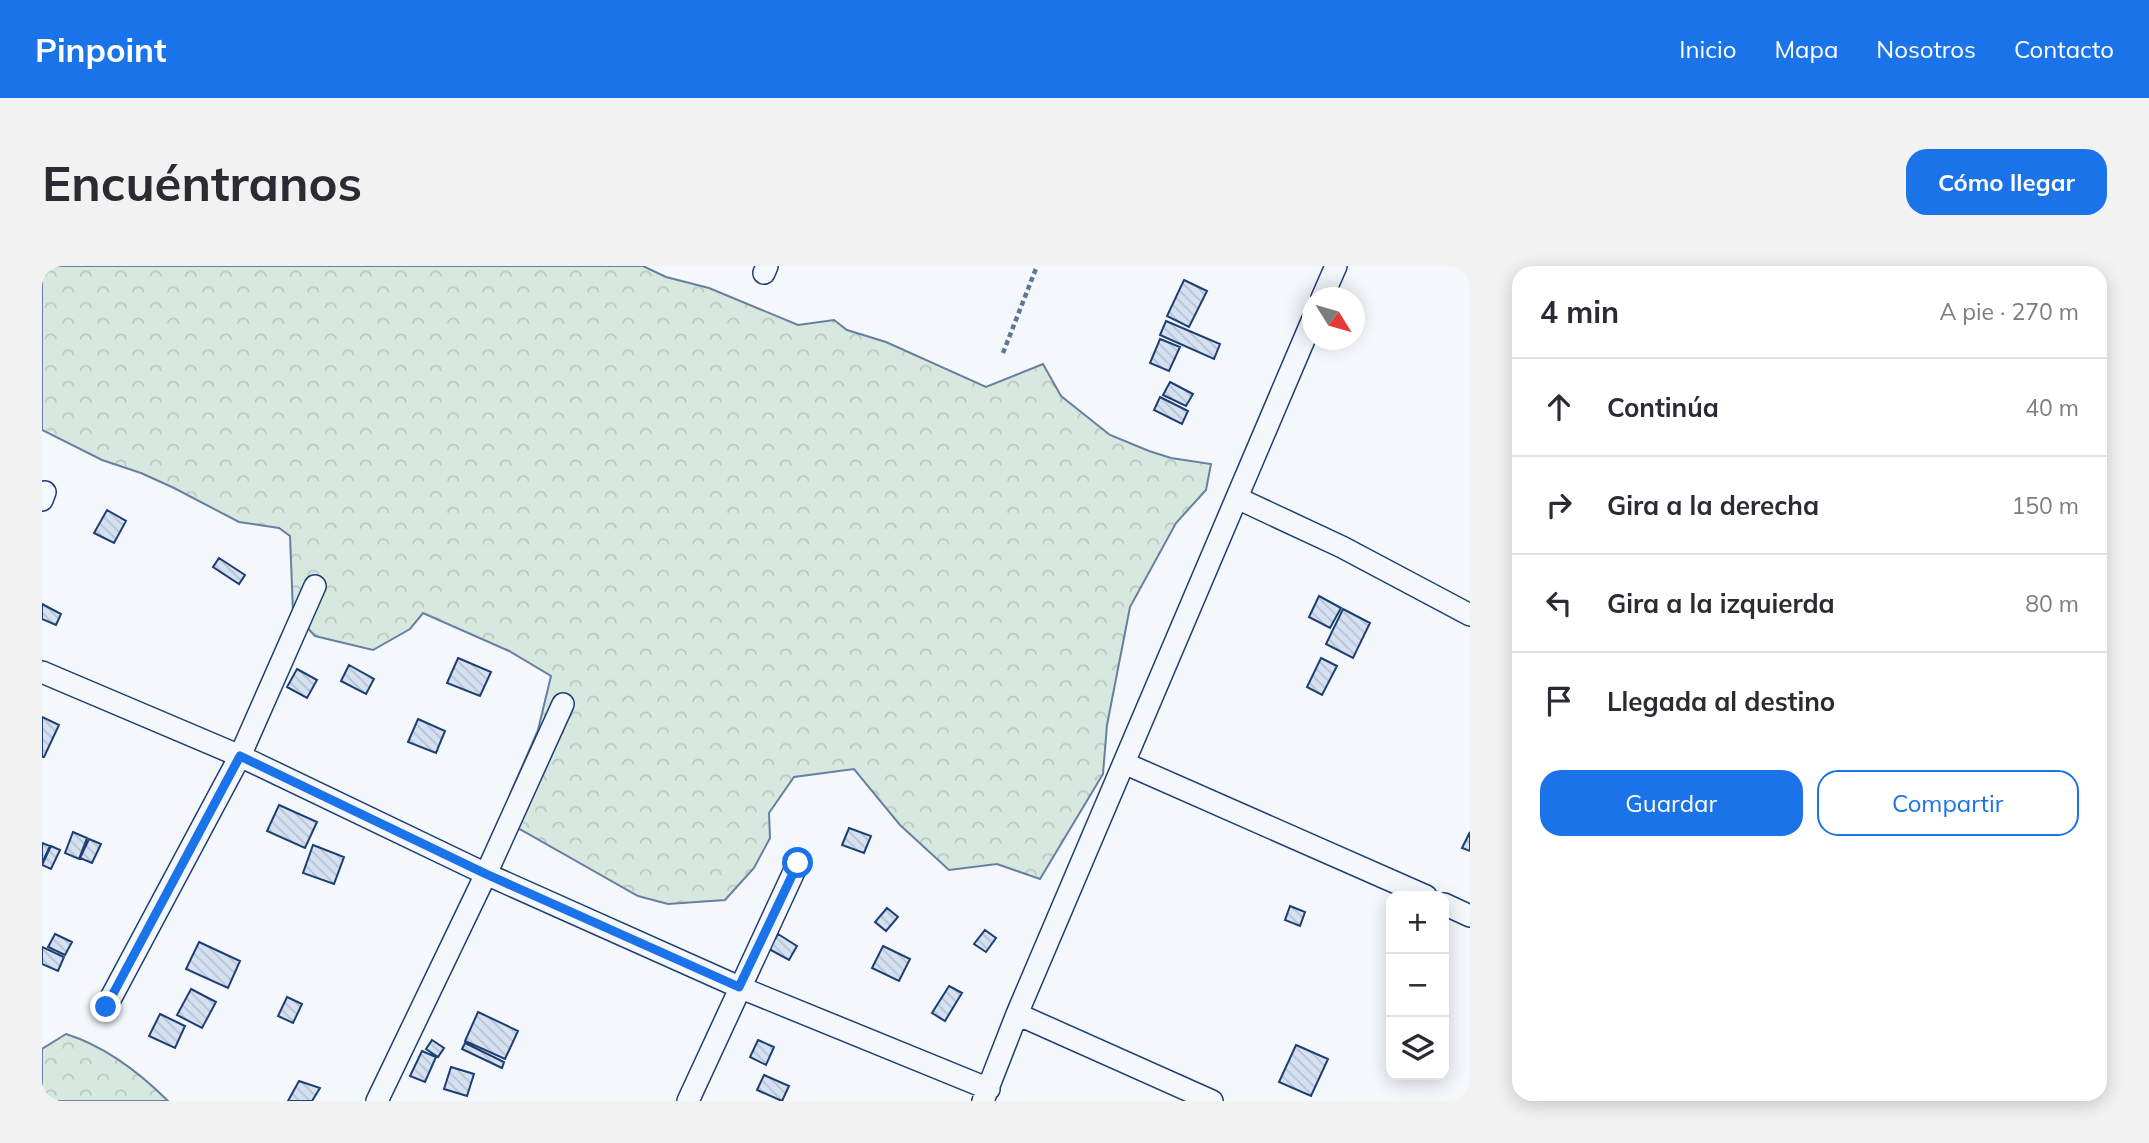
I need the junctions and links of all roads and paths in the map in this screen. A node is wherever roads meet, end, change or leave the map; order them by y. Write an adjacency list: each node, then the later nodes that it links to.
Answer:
1 (1037, 266): 5 (path)
2 (1336, 266): 3 (street)
3 (1327, 287)
4 (1302, 345): 6 (street)
5 (1003, 353)
6 (1237, 498): 8 (street); 12 (street)
7 (315, 586): 11 (street)
8 (1470, 615)
9 (42, 672): 11 (street)
10 (563, 704): 14 (street)
11 (240, 756): 14 (street); 19 (street)
12 (1124, 763): 15 (street); 20 (street)
13 (798, 863): 18 (street)
14 (486, 874): 18 (street); 22 (street)
15 (1415, 891)
16 (1449, 906): 17 (street)
17 (1470, 916)
18 (739, 987): 21 (street); 23 (street)
19 (106, 1007)
20 (1017, 1014): 21 (street); 24 (street)
21 (986, 1095)
22 (377, 1101)
23 (688, 1101)
24 (1212, 1101)

